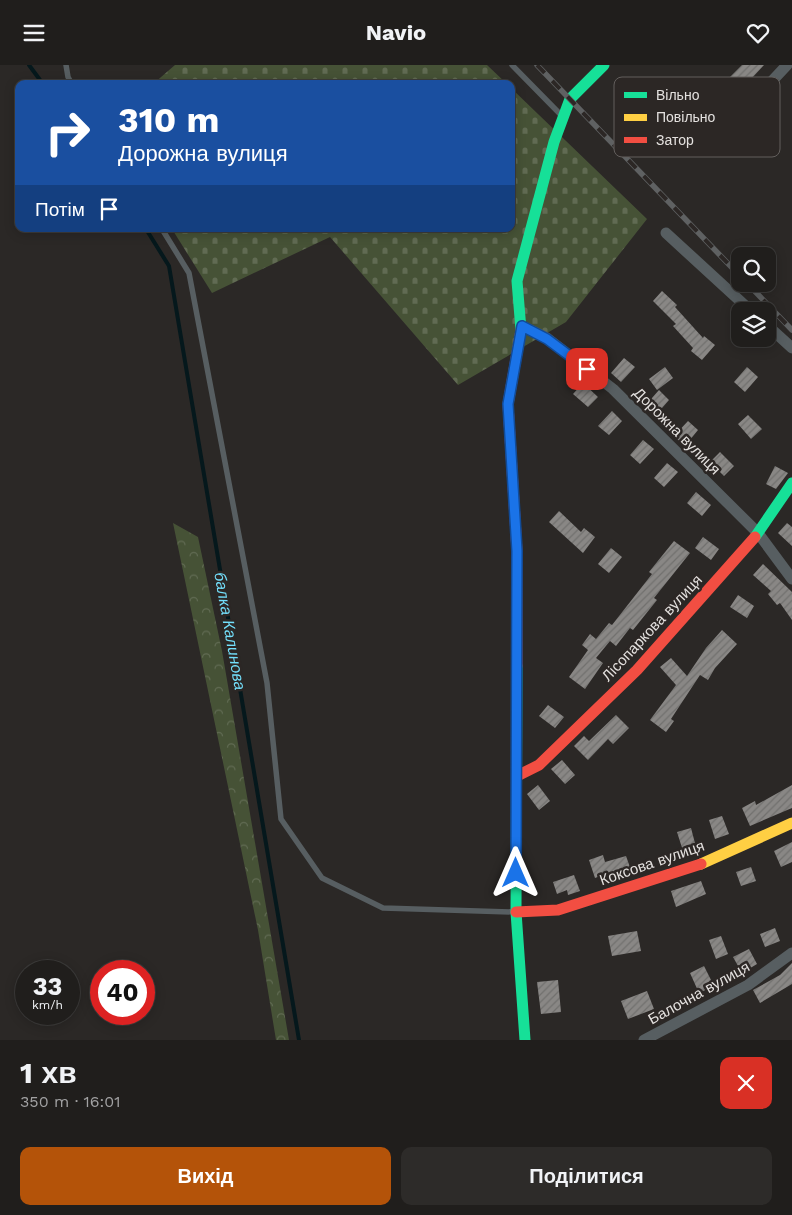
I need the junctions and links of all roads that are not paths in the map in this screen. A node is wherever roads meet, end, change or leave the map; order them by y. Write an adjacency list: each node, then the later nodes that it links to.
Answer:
1 (66, 65): 6 (lane)
2 (512, 65): 7 (lane)
3 (787, 65): 5 (street)
4 (603, 66): 7 (street)
5 (776, 77)
6 (70, 80)
7 (564, 117): 11 (street)
8 (164, 232): 19 (lane)
9 (666, 233): 10 (street)
10 (742, 302)
11 (522, 326): 15 (street, Дорожна вулиця); 17 (street)
12 (776, 333): 13 (street)
13 (792, 348)
14 (792, 483): 15 (street, Лісопаркова вулиця)
15 (758, 533): 16 (street, Дорожна вулиця); 17 (street, Лісопаркова вулиця)
16 (792, 579)
17 (517, 776): 19 (street)
18 (792, 823): 19 (street, Коксова вулиця)
19 (516, 912): 21 (street)
20 (792, 953): 22 (street, Балочна вулиця)
21 (525, 1040)
22 (644, 1040)

